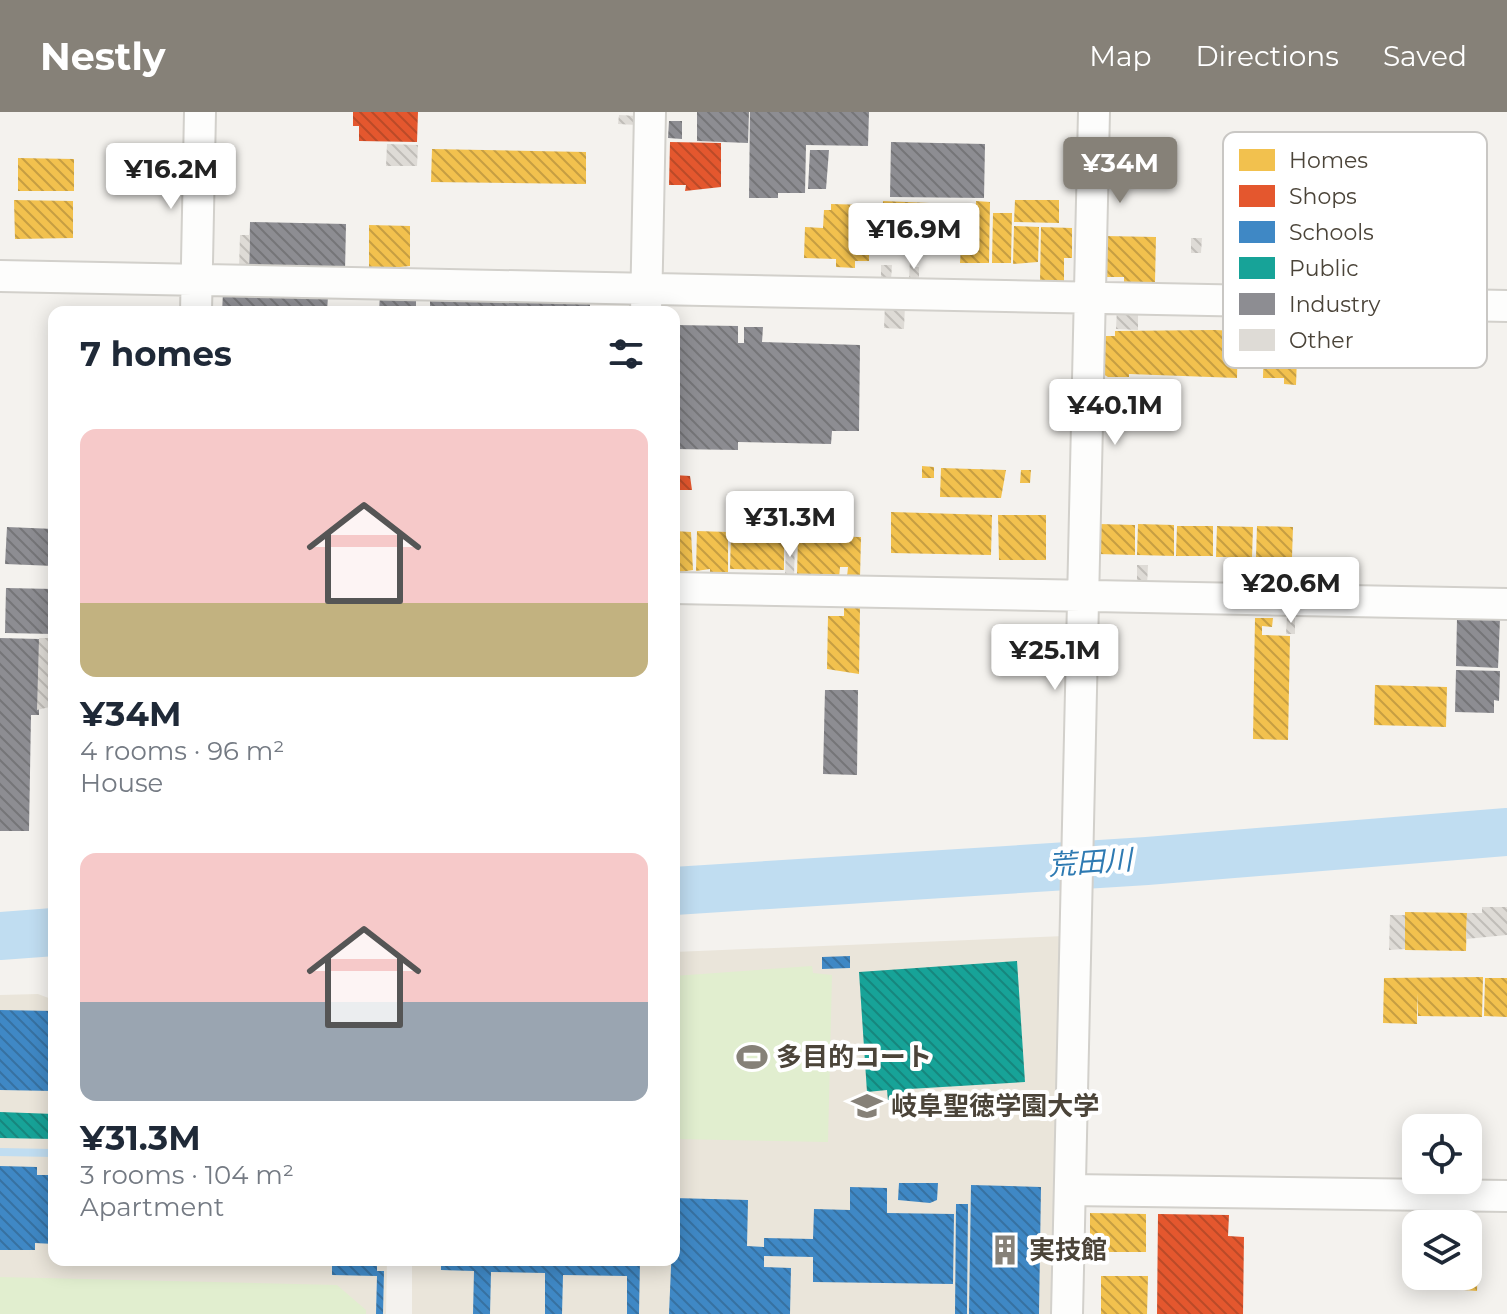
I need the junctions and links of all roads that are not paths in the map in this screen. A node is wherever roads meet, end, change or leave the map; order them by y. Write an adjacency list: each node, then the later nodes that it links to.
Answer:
1 (200, 112): 5 (street)
2 (650, 112): 7 (street)
3 (1094, 112): 6 (street)
4 (0, 276): 5 (street)
5 (196, 280): 7 (street); 9 (street)
6 (1092, 297): 7 (street); 8 (street); 13 (street)
7 (646, 300)
8 (1223, 300)
9 (196, 306)
10 (1487, 306): 11 (street)
11 (1507, 306)
12 (680, 588): 13 (street)
13 (1084, 595): 14 (street); 15 (street)
14 (1507, 604)
15 (1070, 1190): 16 (street); 17 (street)
16 (1507, 1196)
17 (1067, 1314)

